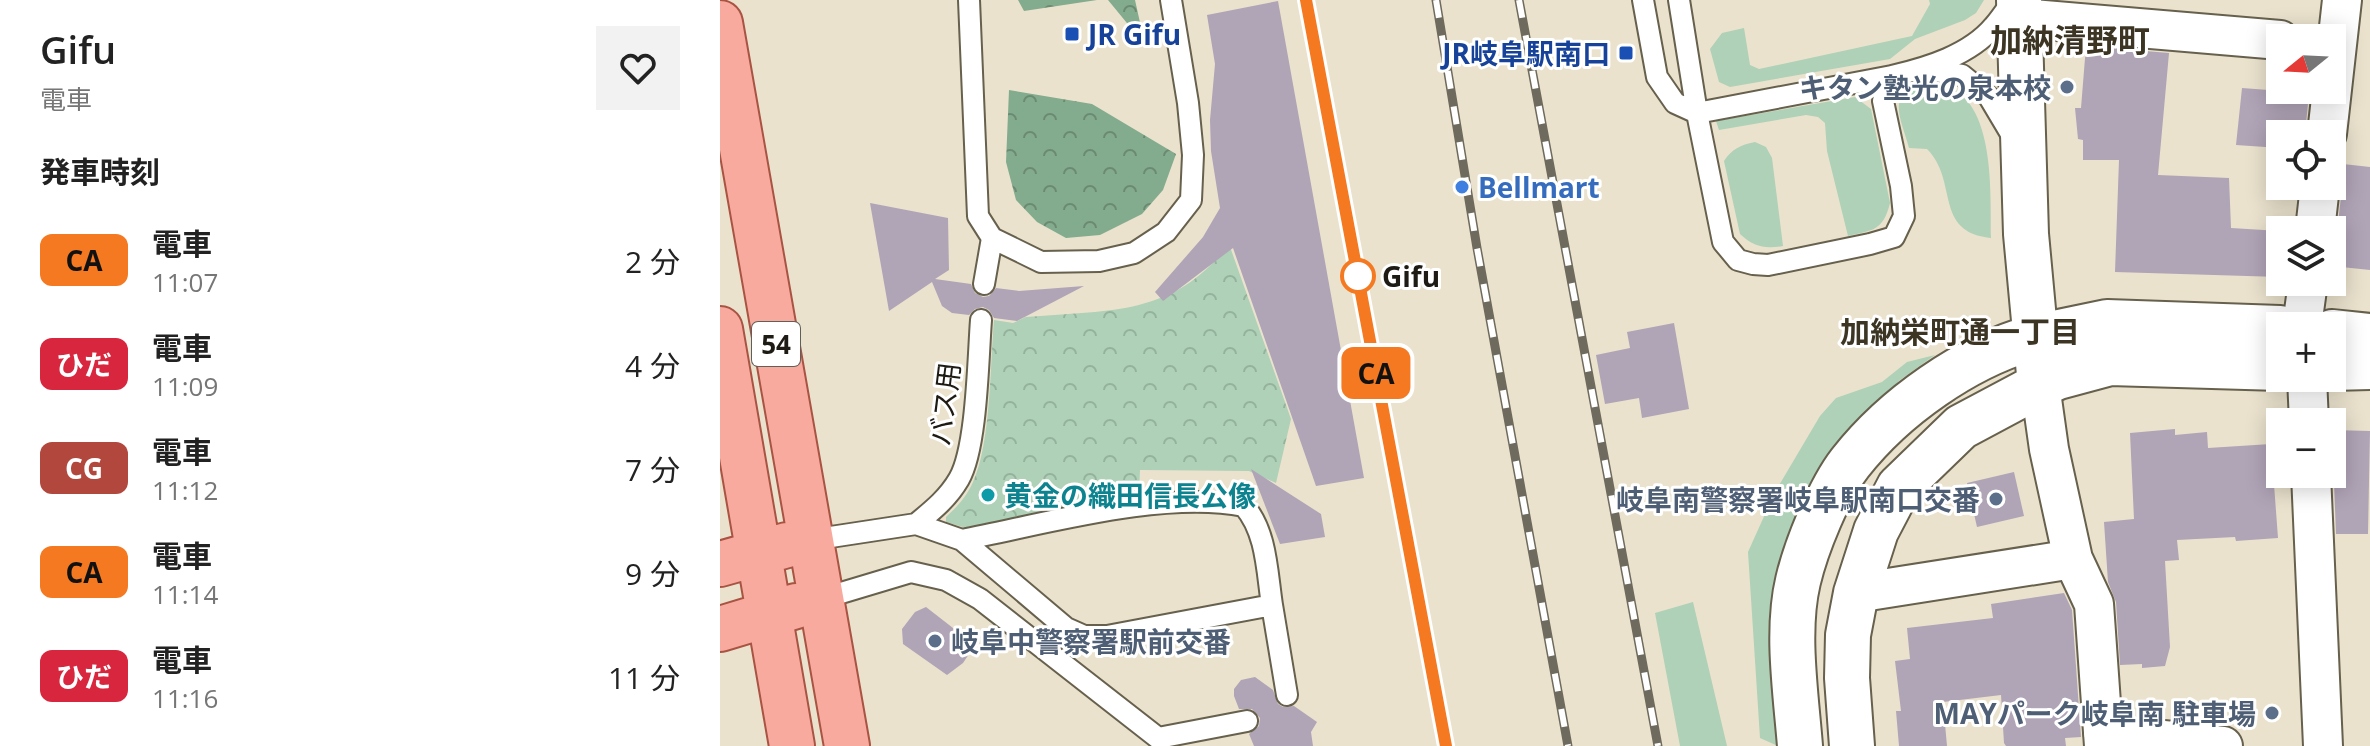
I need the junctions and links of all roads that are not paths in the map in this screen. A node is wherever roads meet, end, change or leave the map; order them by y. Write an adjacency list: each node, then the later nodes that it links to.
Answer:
1 (969, 0): 15 (lane)
2 (1171, 0): 15 (lane)
3 (1643, 0): 12 (lane)
4 (1679, 0): 12 (lane)
5 (2342, 0): 9 (street)
6 (2018, 6): 8 (street); 10 (lane); 14 (street)
7 (720, 23): 29 (main road, 54)
8 (2266, 38)
9 (2347, 45): 13 (street)
10 (1922, 69): 11 (lane); 14 (lane)
11 (1892, 76): 12 (lane); 12 (lane)
12 (1697, 113)
13 (2330, 120)
14 (2024, 160): 22 (street)
15 (992, 238): 16 (lane)
16 (984, 284)
17 (981, 320): 28 (lane, バス用)
18 (2266, 328): 22 (street)
19 (720, 329): 31 (main road, 54)
20 (2346, 333): 21 (street)
21 (2370, 336)
22 (2035, 337): 26 (street); 44 (street)
23 (2370, 367): 25 (street)
24 (2266, 368): 26 (street)
25 (2346, 368)
26 (2040, 385): 32 (street); 33 (street)
27 (2312, 488): 47 (street)
28 (916, 524): 29 (lane); 30 (lane)
29 (811, 540): 31 (main road); 34 (main road, 54)
30 (962, 540): 35 (lane); 35 (lane)
31 (739, 558): 36 (main road, 54)
32 (2073, 559): 33 (street); 40 (street)
33 (1856, 593): 45 (street)
34 (821, 599): 36 (main road); 41 (lane); 43 (main road, 54)
35 (1272, 605): 38 (lane)
36 (769, 614): 37 (main road); 42 (main road, 54)
37 (720, 629)
38 (1287, 695)
39 (1247, 721): 41 (lane)
40 (2104, 740): 46 (street)
41 (1157, 742)
42 (792, 746)
43 (847, 746)
44 (1800, 746)
45 (1852, 746)
46 (2223, 746)
47 (2323, 746)

